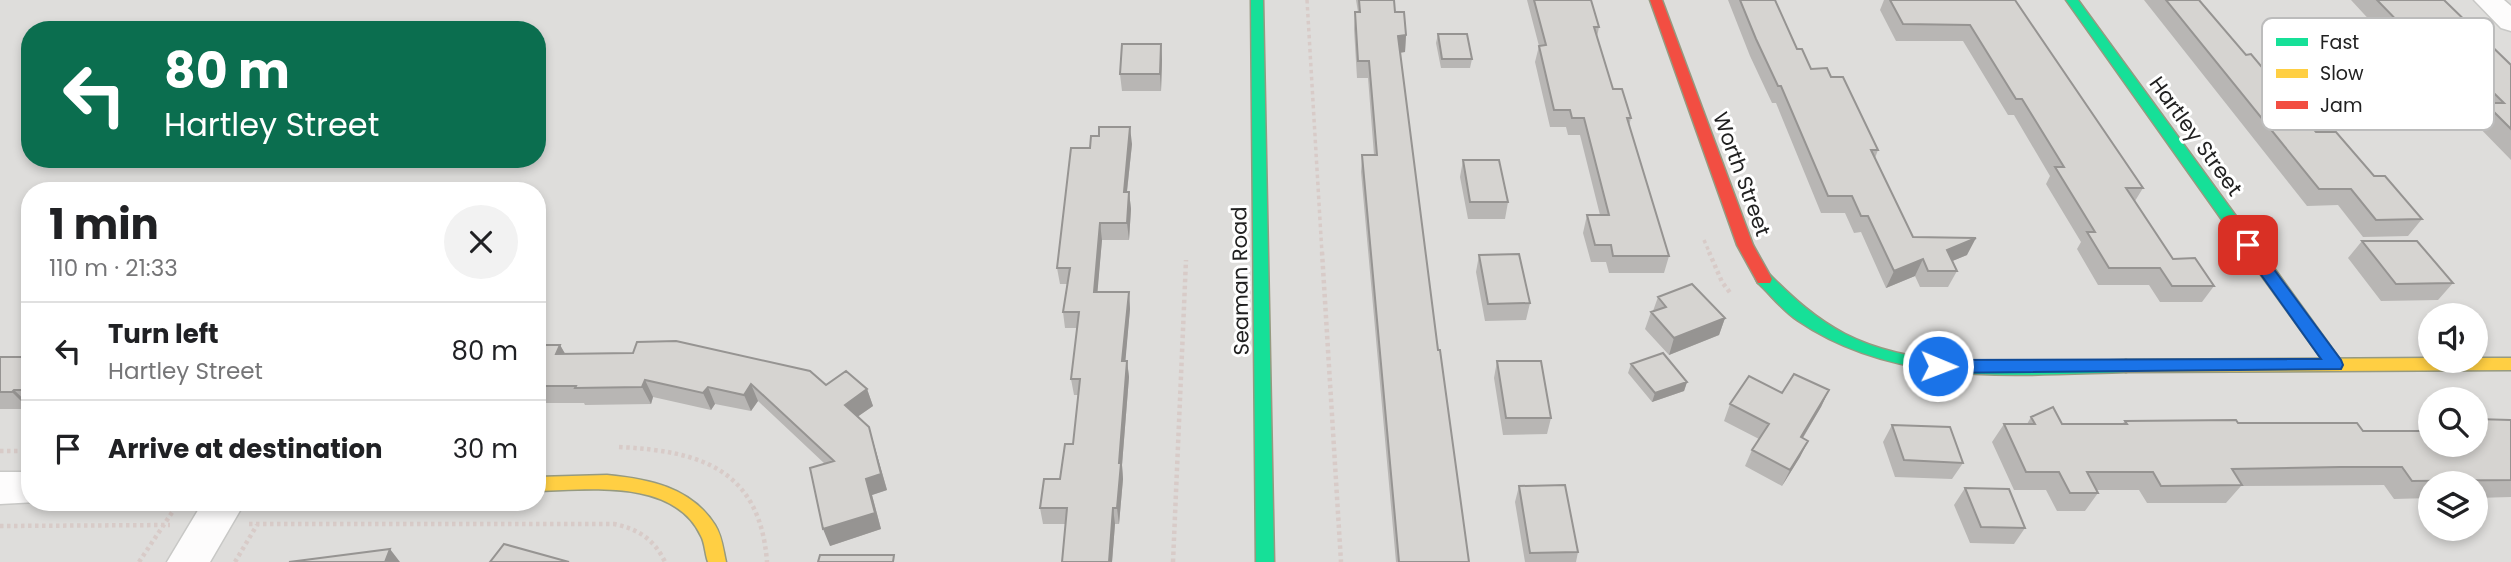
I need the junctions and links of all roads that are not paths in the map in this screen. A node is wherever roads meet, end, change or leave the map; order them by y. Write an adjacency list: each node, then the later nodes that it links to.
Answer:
1 (1257, 0): 14 (street, Seaman Road)
2 (1656, 0): 7 (street, Worth Street)
3 (2071, 0): 7 (street, Hartley Street)
4 (2488, 0): 5 (street)
5 (2511, 22)
6 (2511, 364): 7 (street, Worth Street)
7 (2335, 365)
8 (546, 484): 13 (street)
9 (0, 488): 10 (street)
10 (21, 488)
11 (218, 513): 12 (street)
12 (188, 562)
13 (717, 562)
14 (1265, 562)

